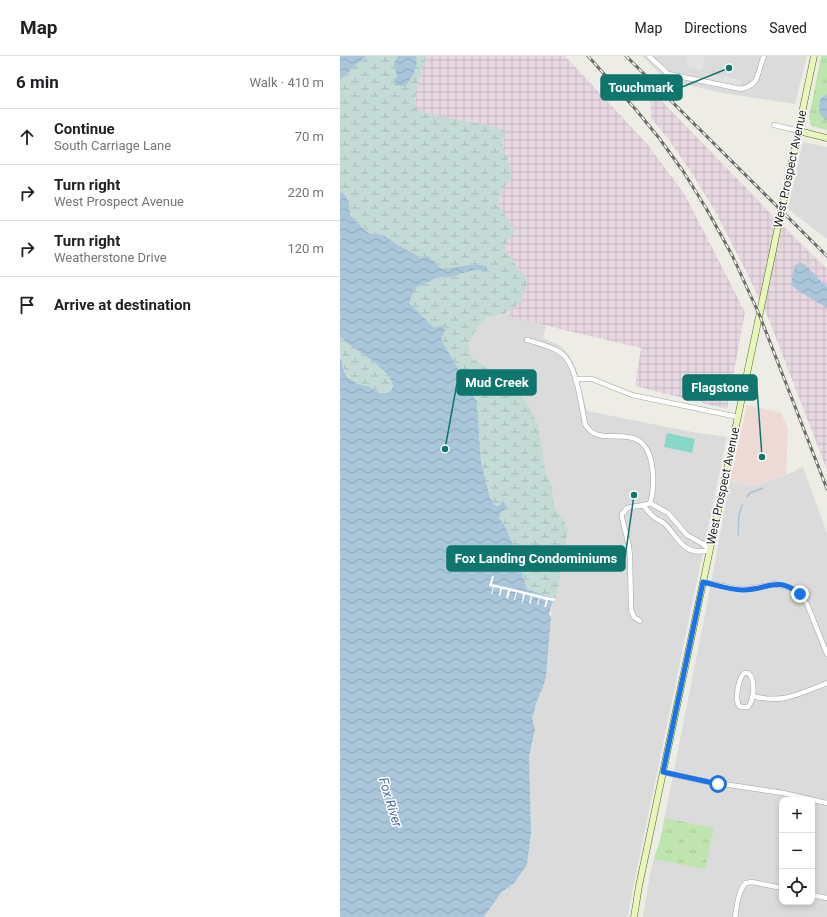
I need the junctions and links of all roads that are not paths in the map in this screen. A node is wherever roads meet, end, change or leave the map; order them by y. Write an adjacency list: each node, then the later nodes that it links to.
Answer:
1 (649, 56): 2 (street)
2 (764, 56)
3 (814, 56): 5 (main road, West Prospect Avenue)
4 (774, 125): 5 (street)
5 (799, 131): 6 (main road); 9 (main road, West Prospect Avenue)
6 (827, 138)
7 (527, 340): 8 (street)
8 (575, 379): 9 (street); 10 (street)
9 (738, 417): 12 (main road, West Prospect Avenue)
10 (650, 503): 11 (street); 12 (street)
11 (644, 506): 12 (street); 14 (street)
12 (710, 550): 13 (main road, West Prospect Avenue)
13 (703, 582): 15 (street); 18 (main road, West Prospect Avenue)
14 (640, 621)
15 (827, 654)
16 (827, 683): 17 (street)
17 (752, 696): 17 (street)
18 (663, 772): 19 (street); 23 (main road, West Prospect Avenue)
19 (827, 803)
20 (779, 887): 24 (street)
21 (815, 896): 22 (street)
22 (827, 898)
23 (634, 917)
24 (735, 917)

